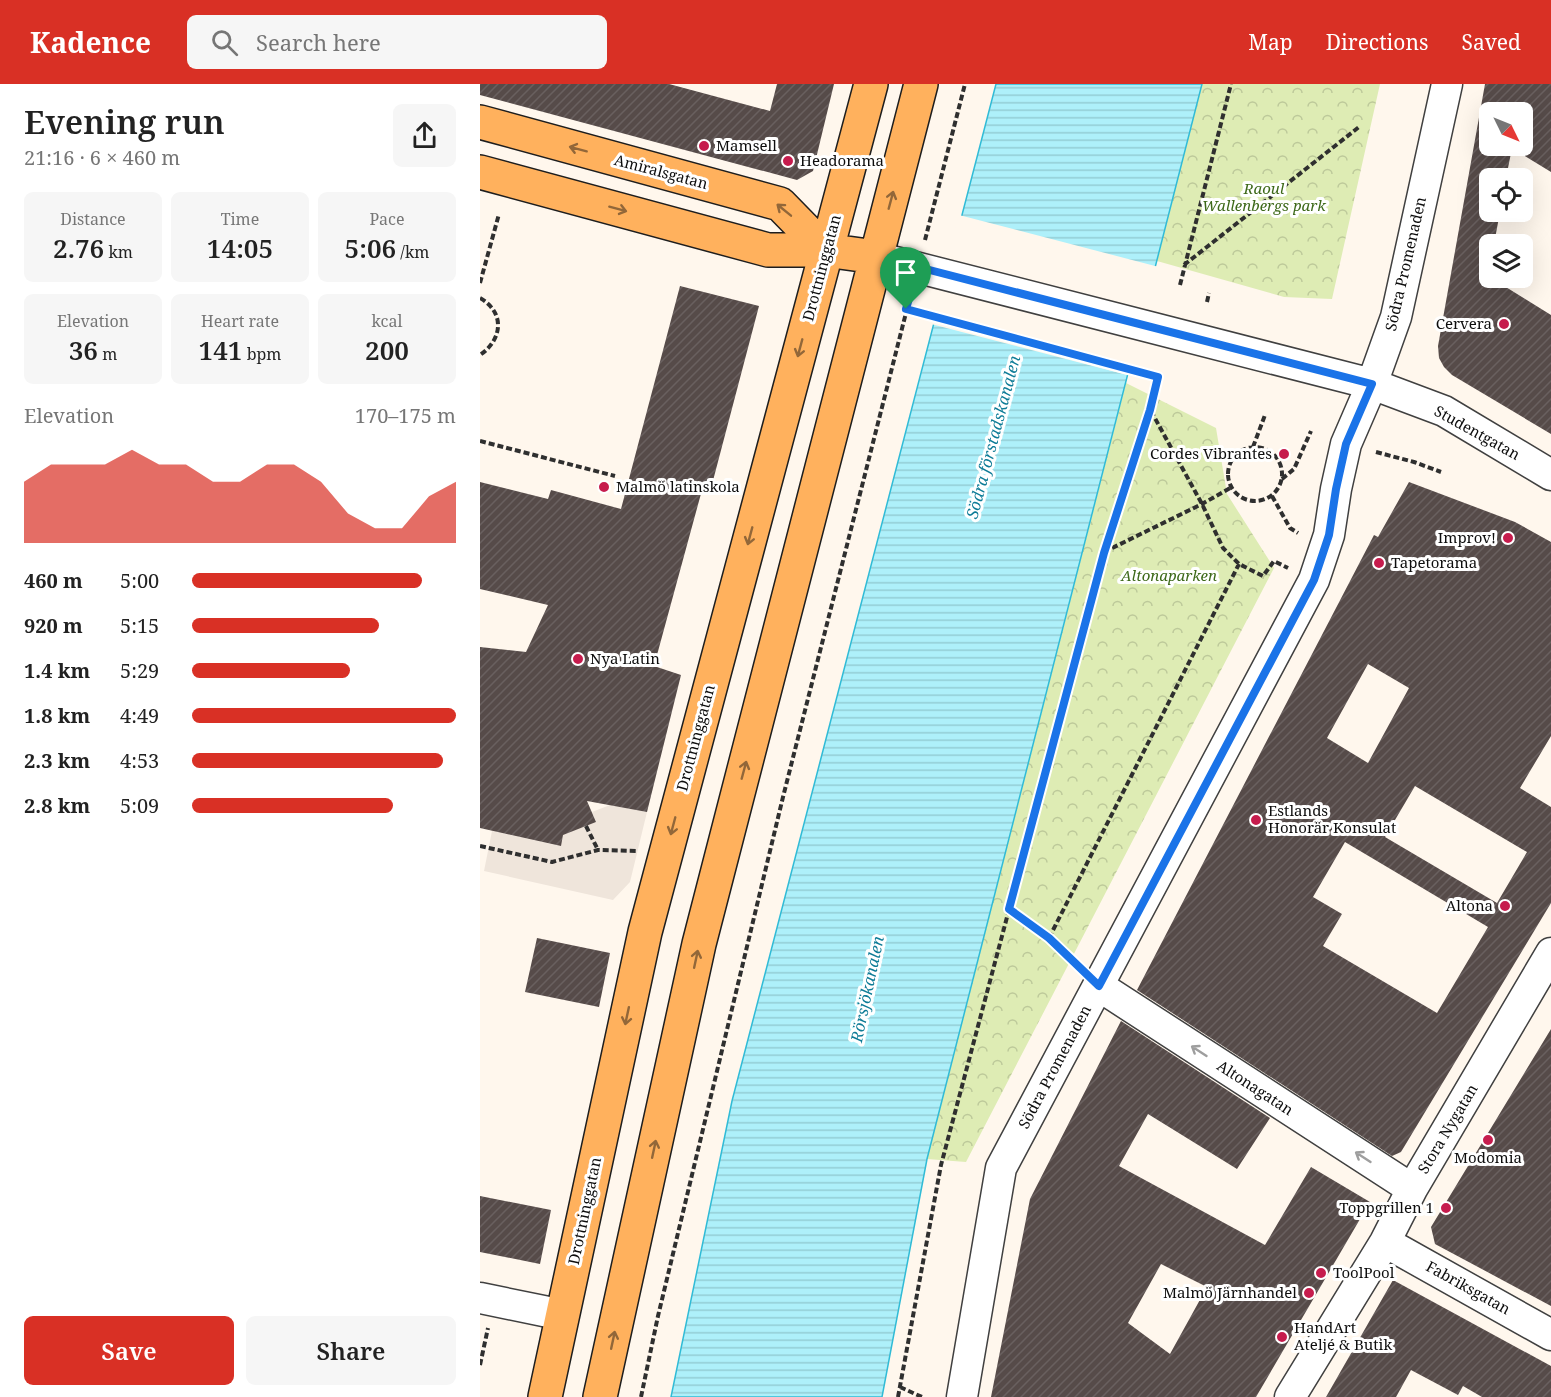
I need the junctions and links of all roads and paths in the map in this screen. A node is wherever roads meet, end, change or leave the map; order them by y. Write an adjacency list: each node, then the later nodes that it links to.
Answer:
1 (871, 84): 10 (main road, Drottninggatan)
2 (921, 84): 11 (main road, one-way to 2)
3 (965, 84): 13 (path)
4 (1231, 84): 12 (path)
5 (1447, 84): 21 (street, Södra Promenaden)
6 (480, 122): 10 (main road, Amiralsgatan, one-way to 6)
7 (1359, 127): 12 (path)
8 (480, 172): 10 (main road, one-way to 10)
9 (499, 214): 14 (path)
10 (825, 250): 11 (main road); 50 (main road, Drottninggatan, one-way to 50)
11 (876, 257): 13 (street); 54 (main road, one-way to 11)
12 (1184, 265): 15 (path)
13 (922, 267): 19 (path); 21 (street, Studentgatan)
14 (480, 283)
15 (1180, 285)
16 (1209, 293): 18 (path)
17 (480, 298): 20 (path)
18 (1207, 302)
19 (906, 309): 22 (path); 55 (path)
20 (480, 356)
21 (1372, 384): 26 (street, Södra Promenaden); 29 (street, Studentgatan)
22 (1150, 410): 34 (path); 36 (path)
23 (1265, 415): 27 (path)
24 (1311, 431): 31 (path)
25 (480, 441): 30 (path)
26 (1346, 444): 28 (path); 35 (street, Södra Promenaden)
27 (1253, 447): 31 (path); 32 (path)
28 (1441, 472)
29 (1551, 475)
30 (615, 476)
31 (1282, 480): 33 (path)
32 (1232, 487): 33 (path); 34 (path)
33 (1272, 496): 35 (path)
34 (1202, 504): 36 (path); 37 (path)
35 (1324, 548): 38 (street, Södra Promenaden)
36 (1104, 553): 43 (path)
37 (1239, 564): 38 (path); 44 (path)
38 (1314, 580): 46 (street, Södra Promenaden)
39 (586, 826): 41 (path)
40 (480, 846): 41 (path)
41 (598, 850): 42 (path)
42 (645, 853)
43 (1009, 909): 44 (path); 52 (path)
44 (1049, 938): 46 (path)
45 (1551, 953): 47 (street, Stora Nygatan)
46 (1099, 986): 47 (street, Altonagatan, one-way to 46); 58 (street, Södra Promenaden)
47 (1412, 1189): 48 (street, Stora Nygatan)
48 (1384, 1242): 51 (street, Fabriksgatan); 59 (street, Stora Nygatan)
49 (480, 1298): 50 (street)
50 (563, 1315): 53 (main road, Drottninggatan)
51 (1551, 1335)
52 (900, 1387): 56 (path); 57 (path)
53 (545, 1397)
54 (600, 1397)
55 (641, 1397)
56 (898, 1397)
57 (922, 1397)
58 (962, 1397)
59 (1290, 1397)

